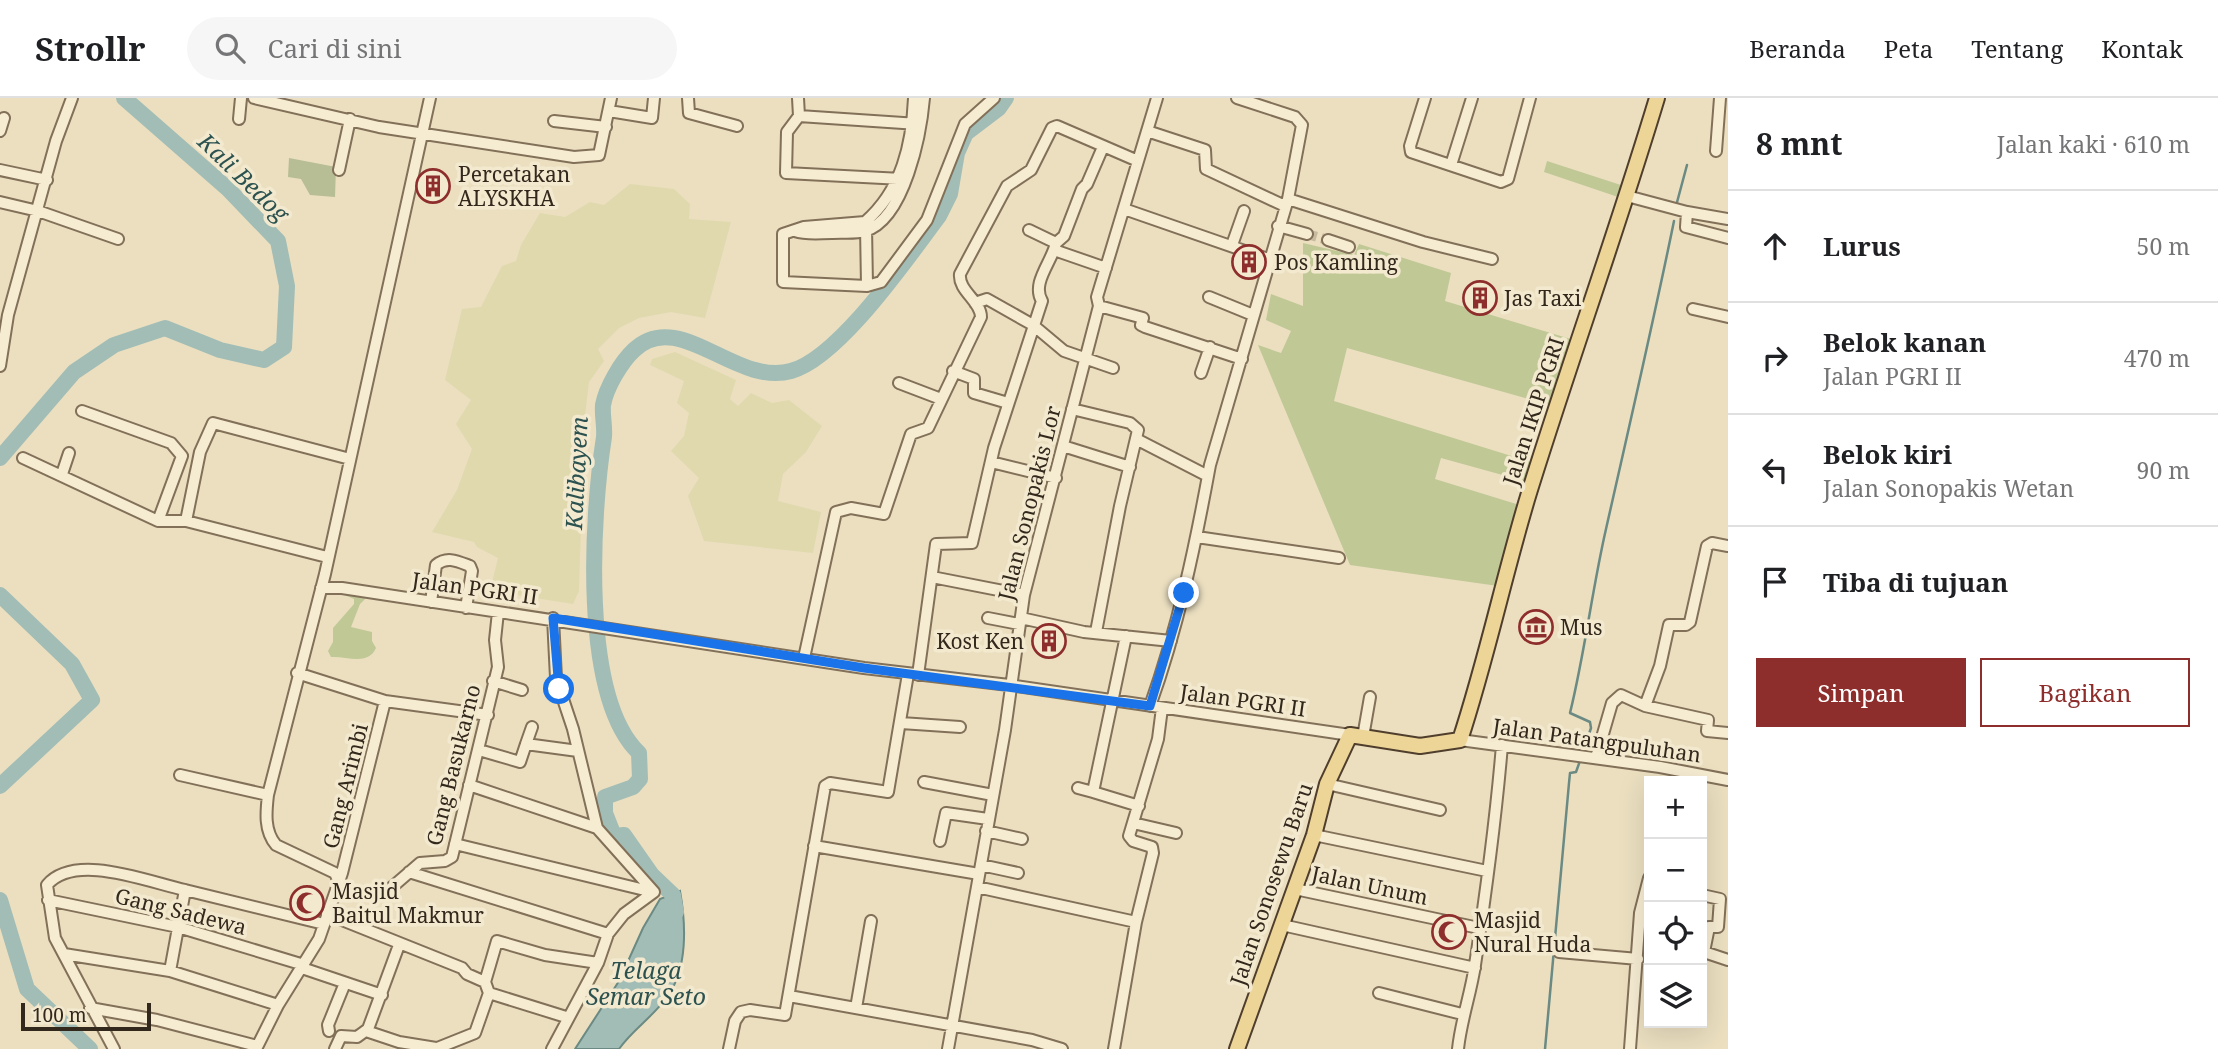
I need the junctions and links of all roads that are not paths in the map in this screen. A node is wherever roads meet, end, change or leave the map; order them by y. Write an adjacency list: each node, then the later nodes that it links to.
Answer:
1 (72, 98): 40 (street)
2 (241, 98): 23 (street)
3 (254, 98): 19 (street)
4 (430, 98): 32 (street)
5 (611, 98): 20 (street)
6 (654, 98): 20 (street)
7 (688, 98): 29 (street)
8 (799, 98): 21 (street)
9 (914, 98): 27 (street)
10 (924, 98): 27 (street)
11 (994, 98): 62 (street)
12 (1157, 98): 31 (street, Jalan Sonopakis Lor)
13 (1237, 98): 43 (street)
14 (1425, 98): 36 (street)
15 (1472, 98): 36 (street)
16 (1530, 98): 36 (street)
17 (1657, 98): 41 (main road, Jalan IKIP PGRI)
18 (1720, 98): 26 (street)
19 (287, 102): 24 (street)
20 (609, 111): 28 (street)
21 (799, 116): 27 (street); 39 (street)
22 (4, 118): 30 (street)
23 (239, 119)
24 (350, 119): 32 (street); 38 (street)
25 (554, 121): 28 (street)
26 (1723, 121): 34 (street)
27 (918, 124): 39 (street)
28 (606, 127): 32 (street)
29 (737, 127)
30 (0, 131)
31 (1147, 131): 35 (street, Jalan Sonopakis Lor); 43 (street)
32 (423, 134): 87 (street)
33 (1103, 147): 35 (street); 57 (street); 64 (street)
34 (1716, 151)
35 (1138, 160): 44 (street, Jalan Sonopakis Lor)
36 (1451, 165)
37 (0, 170): 40 (street)
38 (339, 170)
39 (902, 179): 49 (street)
40 (47, 180): 45 (street)
41 (1628, 196): 47 (street); 131 (main road, Jalan IKIP PGRI)
42 (0, 202): 45 (street)
43 (1286, 202): 50 (street); 60 (street)
44 (1124, 209): 56 (street); 61 (street, Jalan Sonopakis Lor)
45 (38, 211): 54 (street); 67 (street)
46 (1244, 211): 56 (street)
47 (1687, 212): 48 (street); 53 (street)
48 (1728, 219)
49 (866, 226): 62 (street); 62 (street)
50 (1278, 226): 52 (street); 59 (street)
51 (1029, 230): 57 (street)
52 (1307, 234)
53 (1728, 238)
54 (118, 239)
55 (1328, 240): 58 (street)
56 (1232, 245): 59 (street)
57 (1055, 247): 61 (street); 70 (street)
58 (1349, 247)
59 (1268, 259): 68 (street)
60 (1492, 259)
61 (1106, 268): 65 (street, Jalan Sonopakis Lor)
62 (867, 286)
63 (1209, 297): 68 (street)
64 (975, 303): 70 (street); 76 (street)
65 (1100, 306): 71 (street); 73 (street, Jalan Sonopakis Lor)
66 (1693, 309): 69 (street)
67 (4, 314): 74 (street)
68 (1253, 315): 72 (street)
69 (1728, 317)
70 (1032, 325): 73 (street); 80 (street)
71 (1210, 347): 72 (street); 77 (street)
72 (1242, 359): 91 (street)
73 (1084, 360): 75 (street); 81 (street, Jalan Sonopakis Lor)
74 (0, 366)
75 (1113, 368)
76 (953, 371): 79 (street); 80 (street)
77 (1201, 373)
78 (899, 383): 79 (street)
79 (941, 399): 113 (street)
80 (1008, 403): 88 (street)
81 (1072, 409): 83 (street); 84 (street, Jalan Sonopakis Lor)
82 (82, 411): 94 (street)
83 (1138, 435): 89 (street); 91 (street)
84 (1063, 446): 89 (street); 92 (street, Jalan Sonopakis Lor)
85 (69, 453): 90 (street)
86 (23, 458): 90 (street)
87 (350, 459): 93 (street); 97 (street)
88 (990, 462): 92 (street); 100 (street)
89 (1130, 467): 110 (street)
90 (62, 474): 94 (street)
91 (1208, 475): 95 (street)
92 (1056, 478): 103 (street, Jalan Sonopakis Lor)
93 (186, 521): 94 (street); 97 (street)
94 (158, 522)
95 (1197, 537): 98 (street); 112 (street)
96 (1728, 546): 122 (street)
97 (327, 557): 99 (street)
98 (1339, 558)
99 (325, 574): 101 (street); 102 (street)
100 (932, 577): 103 (street); 115 (street)
101 (321, 588): 102 (street, Jalan PGRI II); 114 (street)
102 (342, 588): 104 (street, Jalan PGRI II)
103 (1024, 595): 109 (street, Jalan Sonopakis Lor)
104 (430, 602): 105 (street, Jalan PGRI II); 105 (street)
105 (466, 608): 106 (street, Jalan PGRI II)
106 (498, 612): 107 (street, Jalan PGRI II); 116 (street, Gang Basukarno)
107 (553, 618): 113 (street, Jalan PGRI II); 136 (street)
108 (988, 618): 109 (street)
109 (1020, 621): 110 (street); 117 (street, Jalan Sonopakis Lor)
110 (1096, 632): 111 (street)
111 (1126, 636): 112 (street); 121 (street)
112 (1171, 641): 123 (street)
113 (804, 658): 115 (street, Jalan PGRI II)
114 (297, 673): 120 (street); 147 (street)
115 (913, 674): 117 (street, Jalan PGRI II); 125 (street)
116 (493, 681): 118 (street); 124 (street, Gang Basukarno)
117 (1009, 685): 121 (street, Jalan PGRI II); 148 (street, Jalan Sonopakis Lor)
118 (522, 690)
119 (1370, 697): 130 (street)
120 (385, 701): 124 (street); 165 (street, Gang Arimbi)
121 (1113, 701): 123 (street, Jalan PGRI II); 146 (street)
122 (1645, 706): 128 (street); 137 (street)
123 (1156, 707): 130 (street, Jalan PGRI II); 149 (street)
124 (488, 715): 135 (street, Gang Basukarno)
125 (901, 723): 127 (street); 160 (street)
126 (532, 727): 132 (street)
127 (960, 727)
128 (1707, 731): 129 (street); 133 (street)
129 (1728, 733)
130 (1357, 736): 131 (main road); 143 (main road, Jalan Sonosewu Baru)
131 (1460, 740): 134 (street, Jalan Patangpuluhan)
132 (526, 744): 135 (street); 136 (street)
133 (1704, 744)
134 (1502, 745): 137 (street, Jalan Patangpuluhan); 162 (street)
135 (479, 750): 144 (street, Gang Basukarno)
136 (578, 751): 153 (street)
137 (1585, 756): 138 (street, Jalan Patangpuluhan)
138 (1675, 769): 140 (street); 141 (street, Jalan Patangpuluhan)
139 (180, 775): 147 (street)
140 (1673, 776)
141 (1728, 779)
142 (924, 782): 148 (street)
143 (1327, 784): 150 (street); 156 (main road, Jalan Sonosewu Baru)
144 (468, 785): 153 (street); 159 (street, Gang Basukarno)
145 (1078, 788): 146 (street)
146 (1093, 792): 149 (street)
147 (268, 795): 165 (street)
148 (993, 795): 151 (street, Jalan Sonopakis Lor)
149 (1139, 806): 152 (street)
150 (1440, 810)
151 (988, 819): 154 (street, Jalan Sonopakis Lor); 158 (street)
152 (1133, 823): 155 (street); 176 (street)
153 (597, 828): 170 (street)
154 (986, 831): 157 (street); 161 (street, Jalan Sonopakis Lor)
155 (1176, 834)
156 (1314, 835): 162 (street); 168 (main road, Jalan Sonosewu Baru)
157 (1022, 839)
158 (940, 841)
159 (455, 844): 163 (street, Gang Basukarno); 170 (street)
160 (814, 846): 161 (street); 196 (street)
161 (980, 870): 164 (street); 166 (street, Jalan Sonopakis Lor)
162 (1487, 871): 179 (street)
163 (409, 872): 167 (street, Gang Basukarno); 180 (street)
164 (1018, 873)
165 (338, 880): 174 (street, Gang Arimbi)
166 (977, 887): 176 (street); 202 (street, Jalan Sonopakis Lor)
167 (391, 888)
168 (1294, 889): 177 (main road, Jalan Sonosewu Baru); 179 (street, Jalan Unum)
169 (185, 890): 172 (street); 174 (street); 178 (street)
170 (654, 892): 180 (street)
171 (1707, 896): 181 (street)
172 (48, 900): 178 (street, Gang Sadewa); 186 (street)
173 (1644, 902): 184 (street)
174 (326, 919): 182 (street); 189 (street, Gang Arimbi)
175 (871, 921): 199 (street)
176 (1136, 922): 214 (street)
177 (1282, 925): 190 (street); 215 (main road, Jalan Sonosewu Baru)
178 (178, 927): 189 (street, Gang Sadewa); 191 (street)
179 (1479, 928): 190 (street)
180 (608, 934): 188 (street)
181 (1707, 935)
182 (399, 945): 193 (street); 195 (street)
183 (1559, 952): 184 (street)
184 (1642, 952): 217 (street)
185 (1707, 953): 187 (street)
186 (64, 954): 191 (street); 198 (street)
187 (1728, 960)
188 (598, 963): 193 (street); 201 (street)
189 (303, 966): 192 (street, Gang Sadewa); 197 (street, Gang Arimbi)
190 (1475, 968): 200 (street)
191 (170, 971): 197 (street)
192 (345, 983): 195 (street, Gang Sadewa); 203 (street)
193 (487, 988): 201 (street); 209 (street)
194 (1379, 993): 200 (street)
195 (382, 995): 204 (street)
196 (789, 996): 199 (street); 211 (street)
197 (278, 1005): 206 (street, Gang Arimbi)
198 (90, 1008): 206 (street); 207 (street)
199 (856, 1008): 202 (street)
200 (1462, 1014): 216 (street)
201 (566, 1017): 210 (street)
202 (953, 1026): 205 (street); 212 (street, Jalan Sonopakis Lor)
203 (329, 1031)
204 (366, 1031): 208 (street); 209 (street)
205 (1031, 1044): 213 (street)
206 (256, 1048)
207 (114, 1049)
208 (335, 1049)
209 (436, 1049)
210 (552, 1049)
211 (729, 1049)
212 (948, 1049)
213 (1062, 1049)
214 (1114, 1049)
215 (1237, 1049)
216 (1458, 1049)
217 (1630, 1049)

